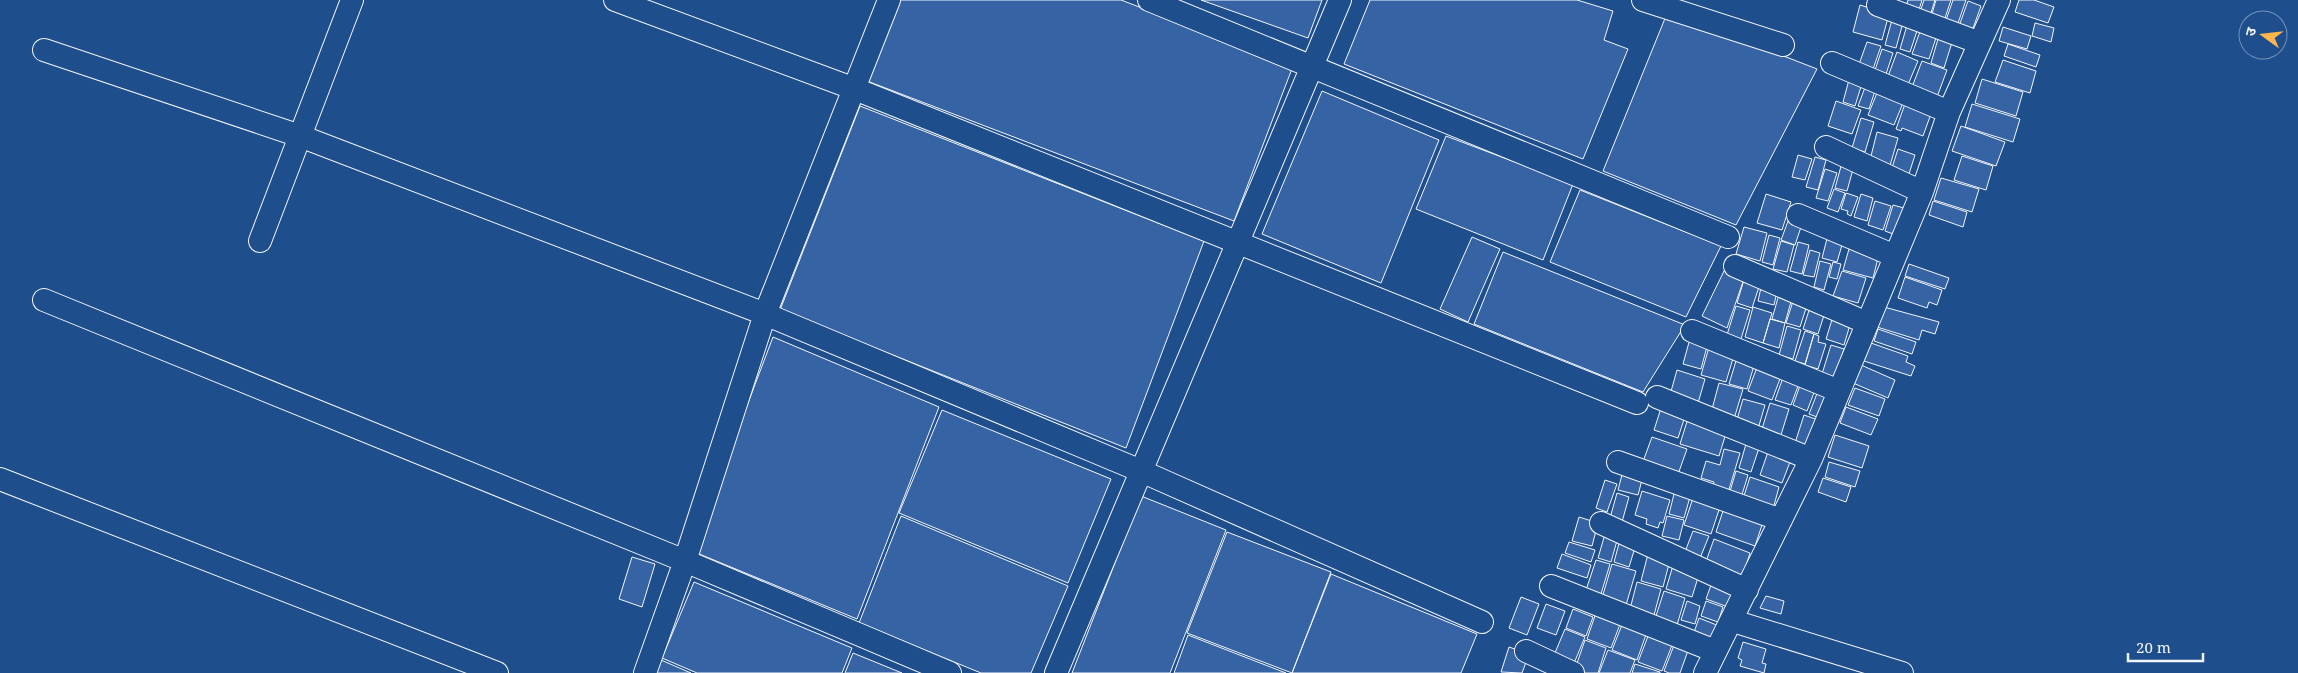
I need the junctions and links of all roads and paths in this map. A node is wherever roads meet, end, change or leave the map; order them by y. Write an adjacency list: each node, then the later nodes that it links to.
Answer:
1 (352, 0): 16 (street)
2 (615, 0): 14 (street)
3 (889, 0): 14 (street)
4 (1149, 0): 13 (street)
5 (1340, 0): 13 (street)
6 (1643, 0): 10 (street)
7 (2000, 0): 9 (street)
8 (1878, 5): 9 (street)
9 (1980, 43): 15 (street)
10 (1783, 45)
11 (44, 50): 16 (street)
12 (1832, 63): 15 (street)
13 (1312, 67): 20 (street); 22 (street)
14 (855, 89): 22 (street); 26 (street)
15 (1949, 112): 18 (street)
16 (300, 136): 21 (street); 26 (street)
17 (1826, 147): 18 (street)
18 (1922, 192): 23 (street)
19 (1798, 215): 23 (street)
20 (1728, 236)
21 (260, 240)
22 (1238, 241): 30 (street); 32 (street)
23 (1895, 256): 27 (street)
24 (1735, 266): 27 (street)
25 (44, 300): 36 (street)
26 (765, 314): 32 (street); 36 (street)
27 (1867, 323): 29 (street)
28 (1692, 331): 29 (street)
29 (1839, 391): 30 (street)
30 (1811, 459): 34 (street)
31 (1618, 462): 34 (street)
32 (1141, 472): 40 (street); 46 (street)
33 (0, 480): 43 (street)
34 (1781, 520): 38 (street)
35 (1601, 523): 38 (street)
36 (685, 561): 44 (street); 45 (street)
37 (1551, 586): 42 (street)
38 (1747, 590): 39 (street)
39 (1733, 621): 42 (street); 49 (street)
40 (1482, 622)
41 (1526, 651): 47 (street)
42 (1715, 651): 48 (street)
43 (497, 673)
44 (645, 673)
45 (950, 673)
46 (1056, 673)
47 (1573, 673)
48 (1705, 673)
49 (1902, 673)

